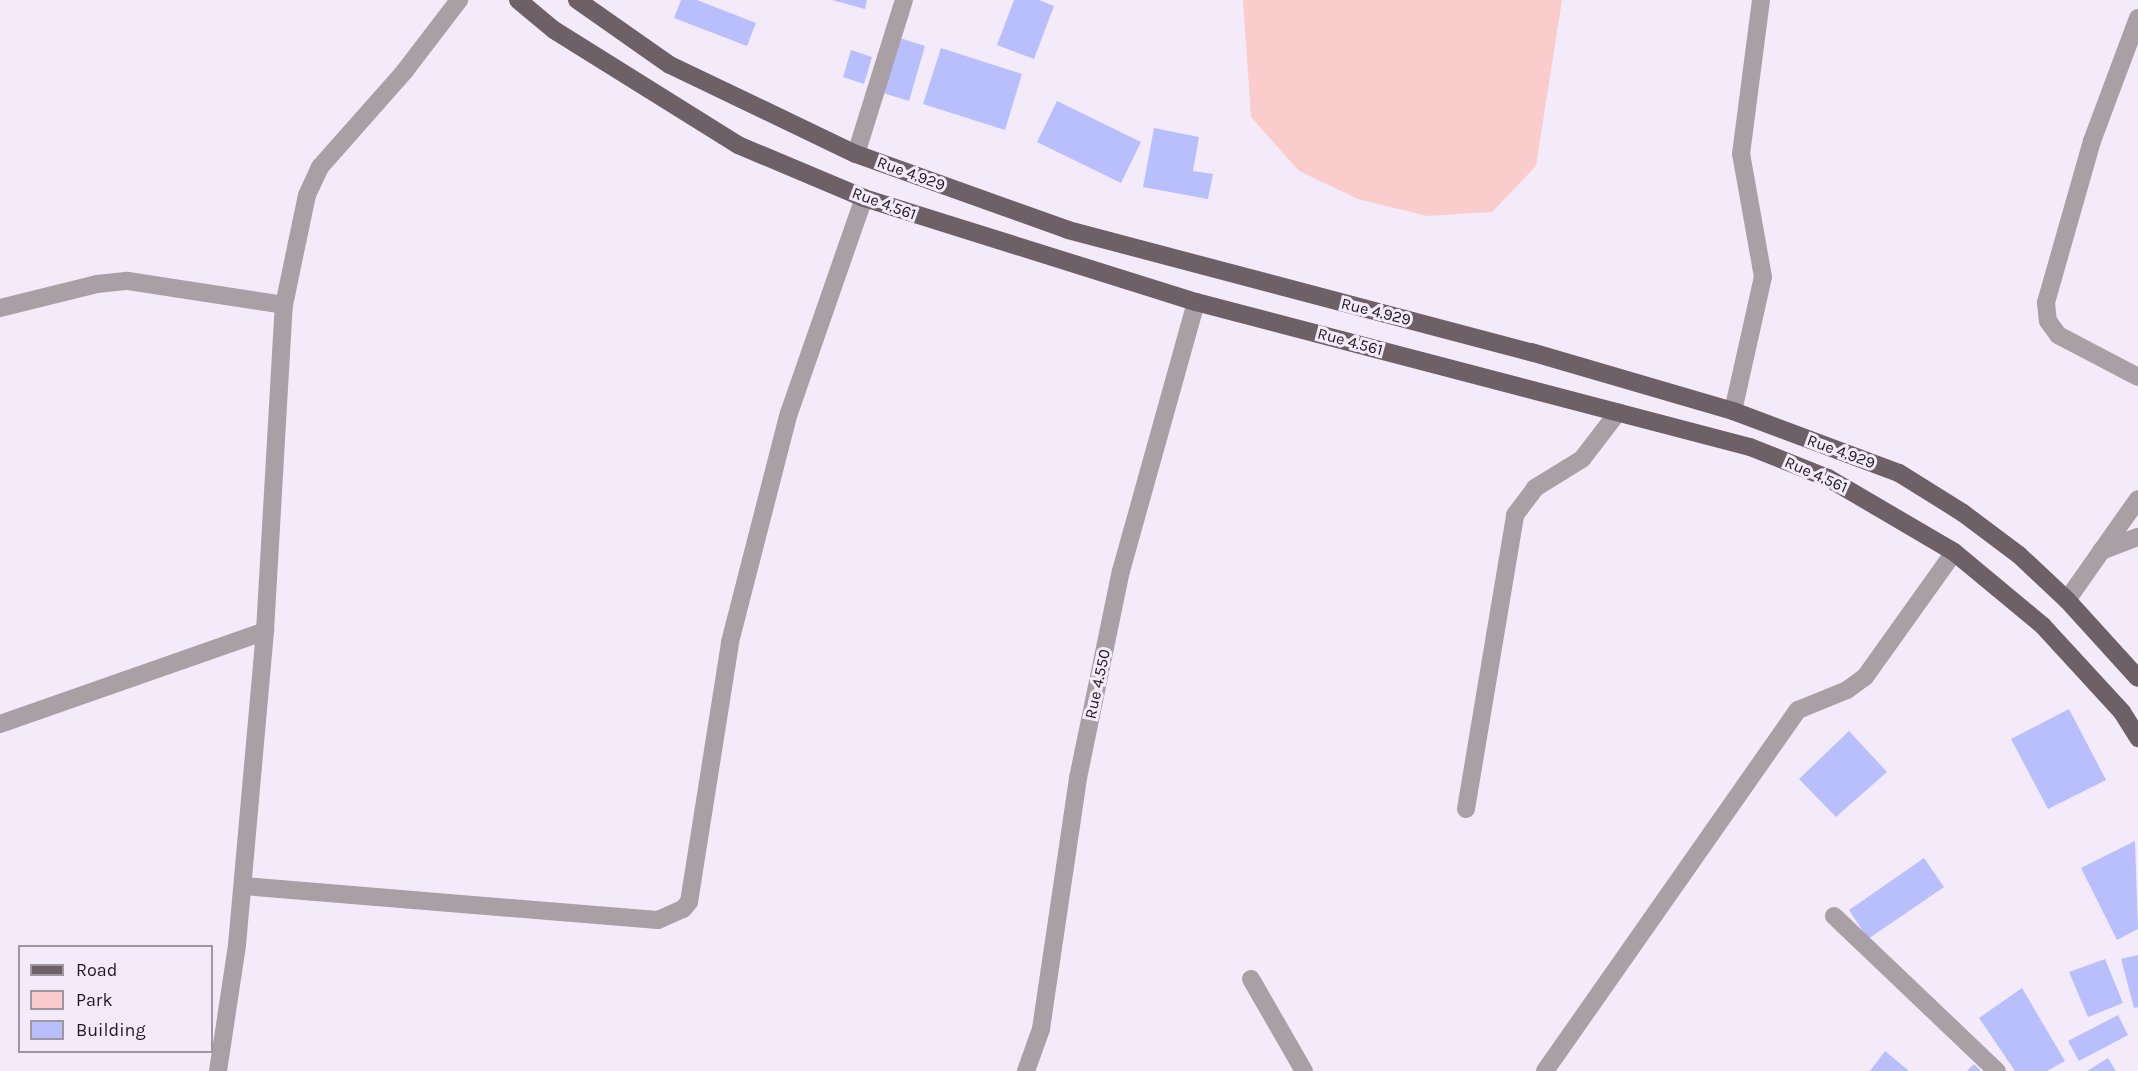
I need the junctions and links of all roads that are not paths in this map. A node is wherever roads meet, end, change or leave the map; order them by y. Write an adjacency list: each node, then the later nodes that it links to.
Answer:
1 (459, 0): 10 (street)
2 (518, 0): 8 (main road, Rue 4.561)
3 (576, 0): 7 (main road, Rue 4.929)
4 (904, 0): 7 (street)
5 (1761, 0): 13 (street)
6 (2138, 18): 12 (street)
7 (856, 154): 13 (main road, Rue 4.929)
8 (864, 198): 9 (main road, Rue 4.561); 25 (street)
9 (1196, 302): 14 (main road, Rue 4.561); 29 (street, Rue 4.550)
10 (284, 305): 11 (street); 20 (street)
11 (0, 308)
12 (2138, 377)
13 (1733, 411): 19 (main road, Rue 4.929)
14 (1618, 412): 18 (main road, Rue 4.561); 24 (street)
15 (2138, 499): 17 (street)
16 (2138, 537): 17 (street)
17 (2101, 551): 19 (street)
18 (1954, 552): 23 (main road, Rue 4.561); 31 (street)
19 (2067, 600): 21 (main road, Rue 4.929)
20 (265, 631): 22 (street); 25 (street)
21 (2138, 678)
22 (0, 724)
23 (2138, 738)
24 (1466, 809)
25 (243, 886): 28 (street)
26 (1834, 916): 32 (street)
27 (1251, 979): 30 (street)
28 (218, 1071)
29 (1026, 1071)
30 (1304, 1071)
31 (1545, 1071)
32 (1997, 1071)

